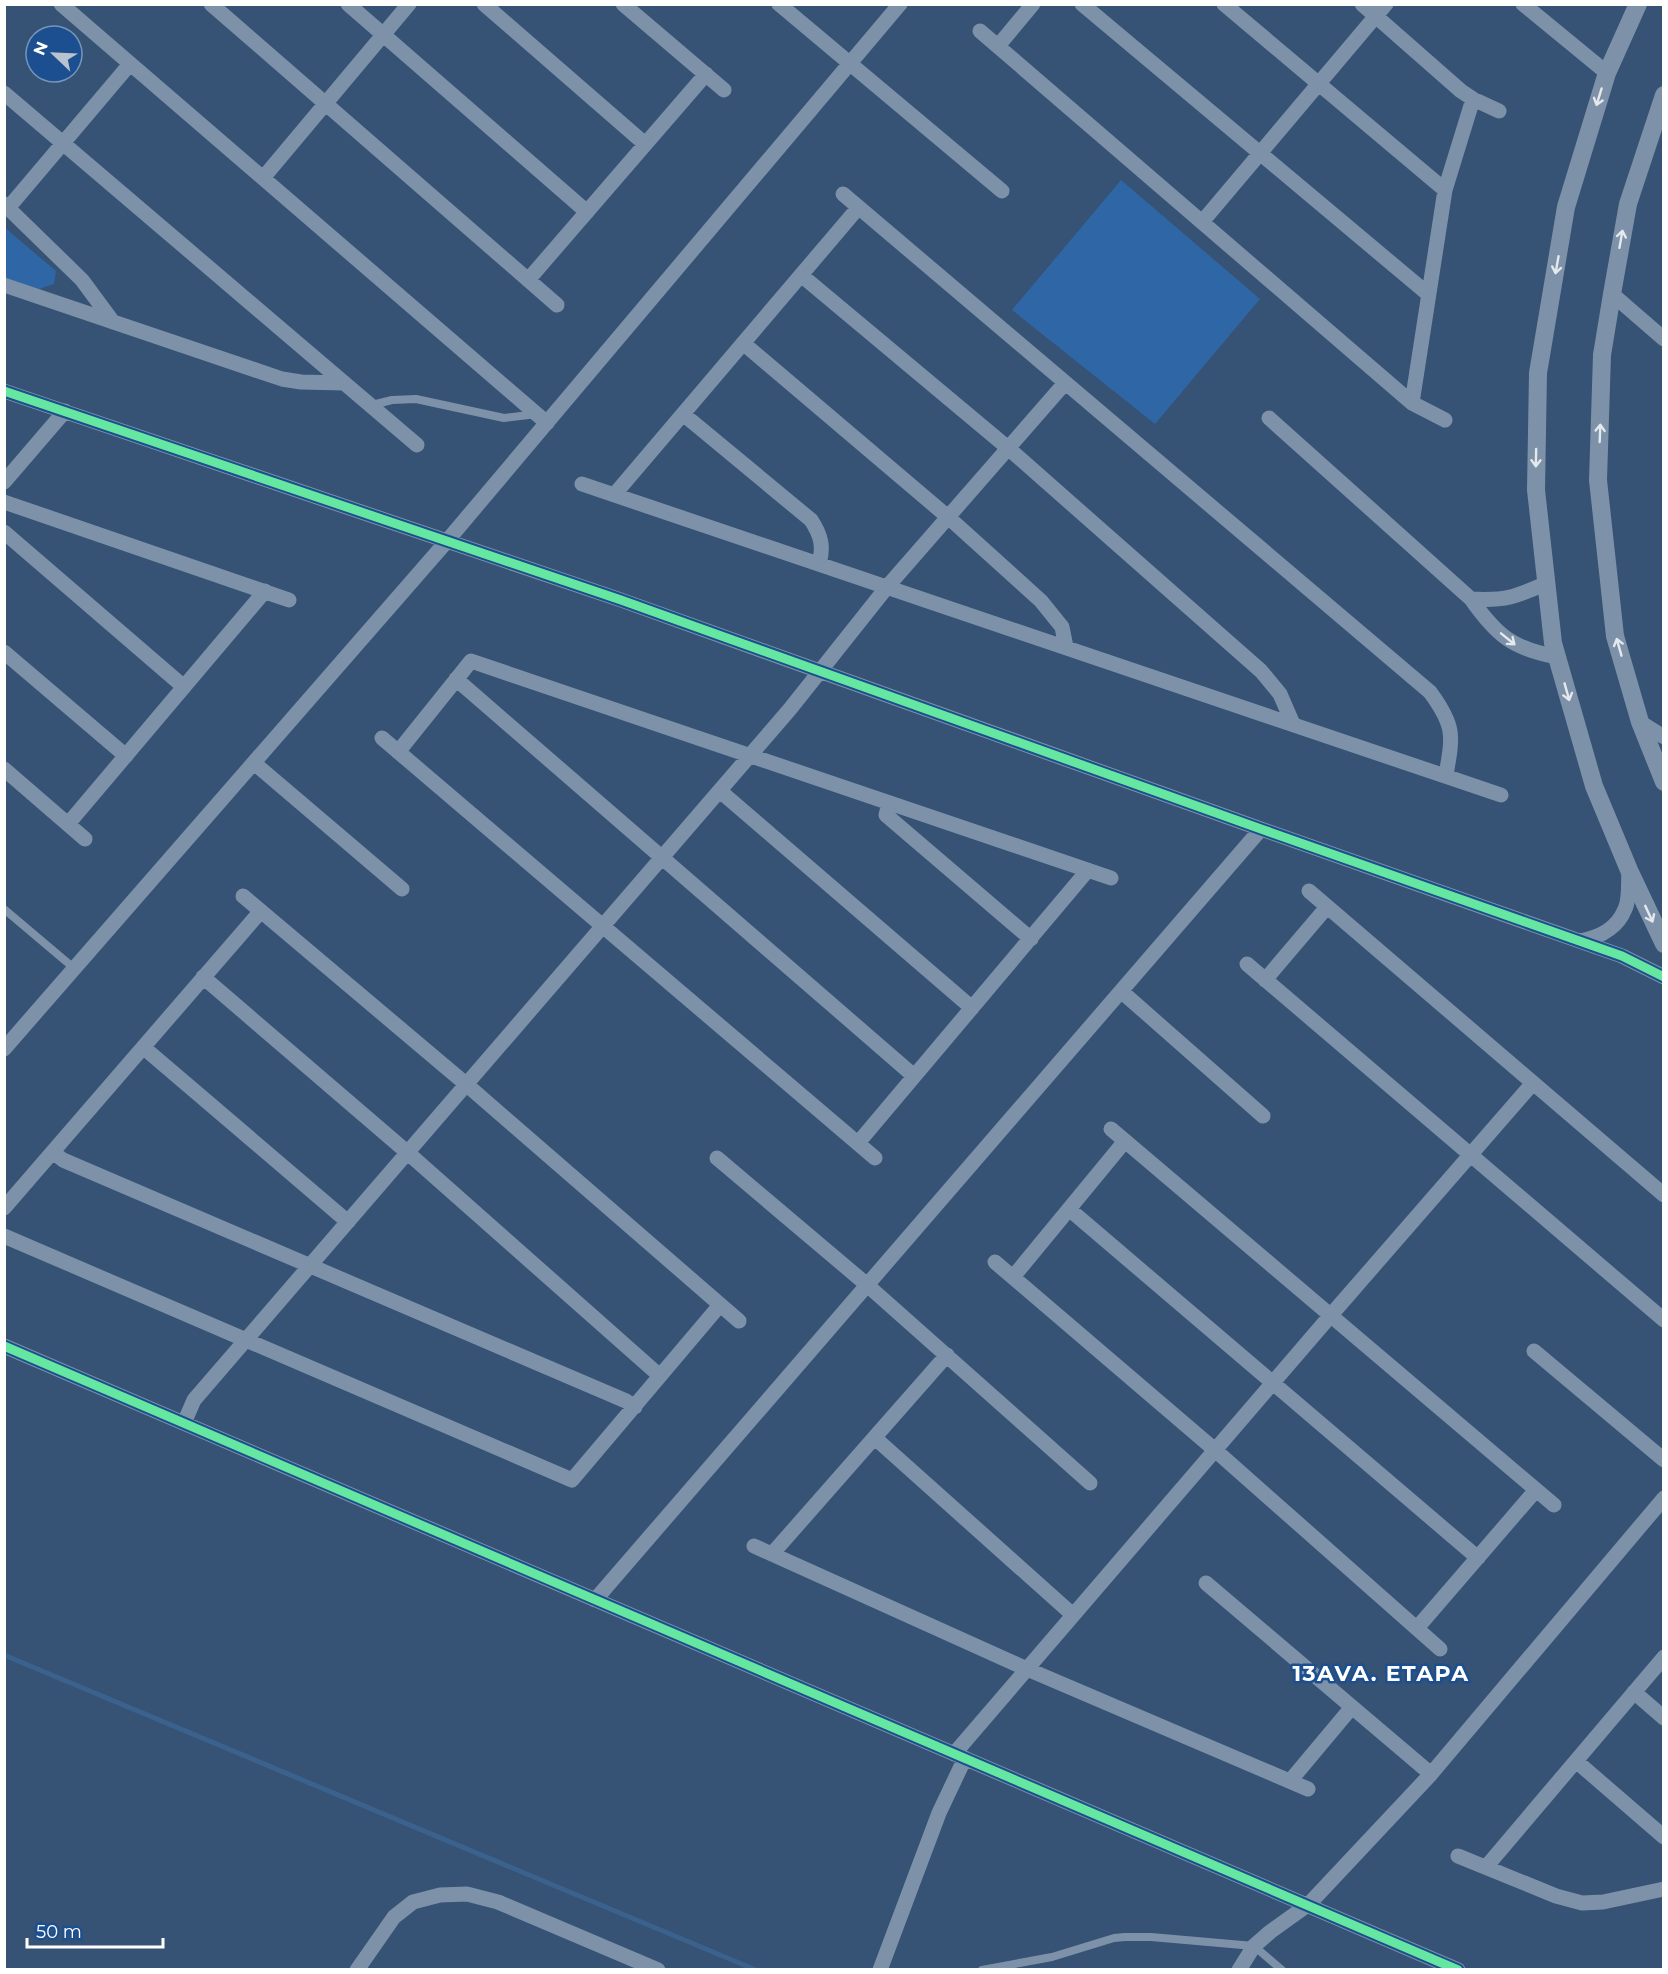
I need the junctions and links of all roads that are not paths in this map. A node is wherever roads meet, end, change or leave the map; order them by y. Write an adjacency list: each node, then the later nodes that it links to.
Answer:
1 (61, 4): 20 (street)
2 (211, 4): 29 (street)
3 (348, 4): 18 (street)
4 (410, 4): 18 (street)
5 (484, 4): 32 (street)
6 (623, 4): 23 (street)
7 (779, 4): 21 (street)
8 (900, 4): 21 (street)
9 (1033, 4): 19 (street)
10 (1083, 4): 33 (street)
11 (1224, 4): 24 (street)
12 (1362, 4): 16 (street)
13 (1386, 4): 16 (street)
14 (1523, 4): 22 (street)
15 (1638, 4): 22 (street)
16 (1376, 17): 24 (street); 28 (street)
17 (980, 31): 19 (street)
18 (383, 35): 29 (street); 40 (street)
19 (998, 46): 41 (street)
20 (130, 64): 31 (street); 34 (street)
21 (849, 64): 35 (street); 58 (street)
22 (1606, 73): 71 (street, one-way to 71)
23 (706, 74): 25 (street); 32 (street)
24 (1318, 85): 33 (street); 36 (street)
25 (724, 90)
26 (4, 93): 31 (street)
27 (1664, 95): 46 (street, one-way to 27)
28 (1473, 99): 30 (street); 36 (street)
29 (325, 104): 34 (street); 43 (street)
30 (1499, 111)
31 (63, 143): 38 (street); 51 (street)
32 (645, 144): 40 (street)
33 (1259, 154): 41 (street); 45 (street)
34 (263, 178): 58 (street)
35 (1002, 190)
36 (1445, 190): 45 (street)
37 (843, 194): 39 (street)
38 (7, 205): 48 (street)
39 (858, 208): 42 (street); 52 (street)
40 (587, 212): 43 (street)
41 (1202, 222): 54 (street)
42 (801, 275): 50 (street); 62 (street)
43 (528, 280): 47 (street)
44 (4, 285): 48 (street)
45 (1428, 294): 54 (street)
46 (1612, 294): 49 (street); 82 (street, one-way to 46)
47 (557, 304)
48 (113, 322): 51 (street)
49 (1664, 339)
50 (743, 344): 57 (street); 67 (street)
51 (344, 382): 55 (street)
52 (1065, 383): 62 (street); 91 (street)
53 (4, 391): 56 (street)
54 (1412, 403): 60 (street)
55 (370, 405): 58 (lane); 61 (street)
56 (65, 411): 63 (street); 69 (street)
57 (683, 414): 65 (street); 70 (street)
58 (542, 418): 69 (street)
59 (1269, 418): 74 (street)
60 (1445, 420)
61 (417, 445)
62 (1008, 448): 67 (street); 83 (street)
63 (4, 482)
64 (582, 484): 65 (street)
65 (614, 495): 70 (street)
66 (4, 502): 73 (street)
67 (948, 517): 72 (street); 76 (street)
68 (4, 532): 81 (street)
69 (447, 541): 79 (street); 89 (street)
70 (819, 564): 72 (street)
71 (1546, 583): 74 (street); 78 (street)
72 (887, 587): 76 (street); 79 (street)
73 (265, 591): 75 (street); 81 (street)
74 (1471, 599): 78 (street, one-way to 78)
75 (289, 600)
76 (1066, 647): 83 (street)
77 (4, 652): 87 (street)
78 (1557, 657): 101 (street, one-way to 101)
79 (820, 670): 88 (street); 97 (street)
80 (456, 679): 86 (street); 88 (street); 99 (street)
81 (184, 687): 87 (street)
82 (1640, 722): 84 (street); 92 (street)
83 (1293, 724): 91 (street)
84 (1664, 737)
85 (382, 738): 86 (street)
86 (398, 752): 109 (street)
87 (126, 756): 96 (street)
88 (750, 756): 93 (street); 95 (street)
89 (254, 763): 103 (street); 114 (street)
90 (4, 769): 96 (street)
91 (1446, 775): 94 (street)
92 (1664, 782)
93 (720, 791): 99 (street); 119 (street)
94 (1501, 795)
95 (889, 803): 100 (street); 110 (street)
96 (68, 824): 98 (street)
97 (1261, 829): 111 (street); 118 (street)
98 (85, 839)
99 (662, 858): 109 (street); 122 (street)
100 (1088, 870): 102 (street); 110 (street)
101 (1629, 870): 111 (street); 112 (street, one-way to 112)
102 (1111, 878)
103 (402, 889)
104 (1309, 891): 106 (street)
105 (243, 896): 108 (street)
106 (1327, 907): 117 (street); 123 (street)
107 (4, 909): 114 (lane)
108 (261, 911): 115 (street); 124 (street)
109 (603, 927): 124 (street); 128 (street)
110 (1031, 939): 119 (street)
111 (1580, 941): 116 (street)
112 (1664, 944)
113 (1247, 964): 117 (street)
114 (75, 969): 121 (street)
115 (203, 977): 120 (street); 130 (street)
116 (1664, 977)
117 (1265, 980): 131 (street)
118 (1121, 991): 125 (street); 142 (street)
119 (972, 1008): 122 (street)
120 (143, 1047): 129 (street); 137 (street)
121 (4, 1049)
122 (914, 1076): 128 (street)
123 (1533, 1083): 131 (street); 134 (street)
124 (467, 1085): 130 (street); 143 (street)
125 (1263, 1116)
126 (1111, 1129): 127 (street)
127 (1125, 1141): 136 (street); 144 (street)
128 (858, 1143): 133 (street)
129 (53, 1152): 135 (street); 140 (street)
130 (408, 1153): 137 (street); 151 (street)
131 (1471, 1156): 144 (street); 145 (street)
132 (717, 1158): 142 (street)
133 (874, 1158)
134 (1664, 1195)
135 (4, 1208)
136 (1069, 1209): 141 (street); 152 (street)
137 (348, 1222): 140 (street)
138 (4, 1236): 147 (street)
139 (995, 1262): 141 (street)
140 (310, 1266): 147 (street); 153 (street)
141 (1013, 1277): 156 (street)
142 (867, 1284): 150 (street); 166 (street)
143 (720, 1305): 146 (street); 151 (street)
144 (1331, 1315): 152 (street); 159 (street)
145 (1664, 1320)
146 (739, 1321)
147 (245, 1341): 153 (street); 154 (street)
148 (4, 1346): 154 (street)
149 (1534, 1351): 157 (street)
150 (947, 1355): 155 (street); 158 (street)
151 (660, 1376): 153 (street)
152 (1272, 1384): 156 (street); 164 (street)
153 (634, 1407)
154 (184, 1423): 166 (street)
155 (875, 1438): 163 (street); 167 (street)
156 (1215, 1450): 167 (street); 168 (street)
157 (1664, 1460)
158 (1090, 1483)
159 (1536, 1490): 161 (street); 164 (street)
160 (1664, 1498): 177 (street)
161 (1554, 1505)
162 (754, 1546): 163 (street)
163 (772, 1554): 171 (street)
164 (1478, 1558): 168 (street)
165 (1206, 1584): 173 (street)
166 (595, 1600): 175 (street)
167 (1073, 1615): 171 (street)
168 (1417, 1628): 169 (street)
169 (1440, 1649)
170 (1664, 1657): 172 (street)
171 (1027, 1669): 175 (street); 178 (street)
172 (1634, 1692): 174 (street); 176 (street)
173 (1352, 1707): 177 (street); 178 (street)
174 (1664, 1718)
175 (959, 1756): 184 (street); 188 (street)
176 (1576, 1761): 180 (street); 182 (street)
177 (1431, 1774): 184 (street)
178 (1290, 1781): 179 (street)
179 (1308, 1789)
180 (1664, 1837)
181 (1458, 1856): 182 (street)
182 (1486, 1867): 183 (street)
183 (1664, 1889)
184 (1309, 1904): 185 (street); 192 (street)
185 (1254, 1946): 189 (lane); 190 (street); 191 (lane)
186 (357, 1970): 187 (street)
187 (658, 1970)
188 (880, 1970)
189 (981, 1970)
190 (1239, 1970)
191 (1282, 1970)
192 (1458, 1970)

